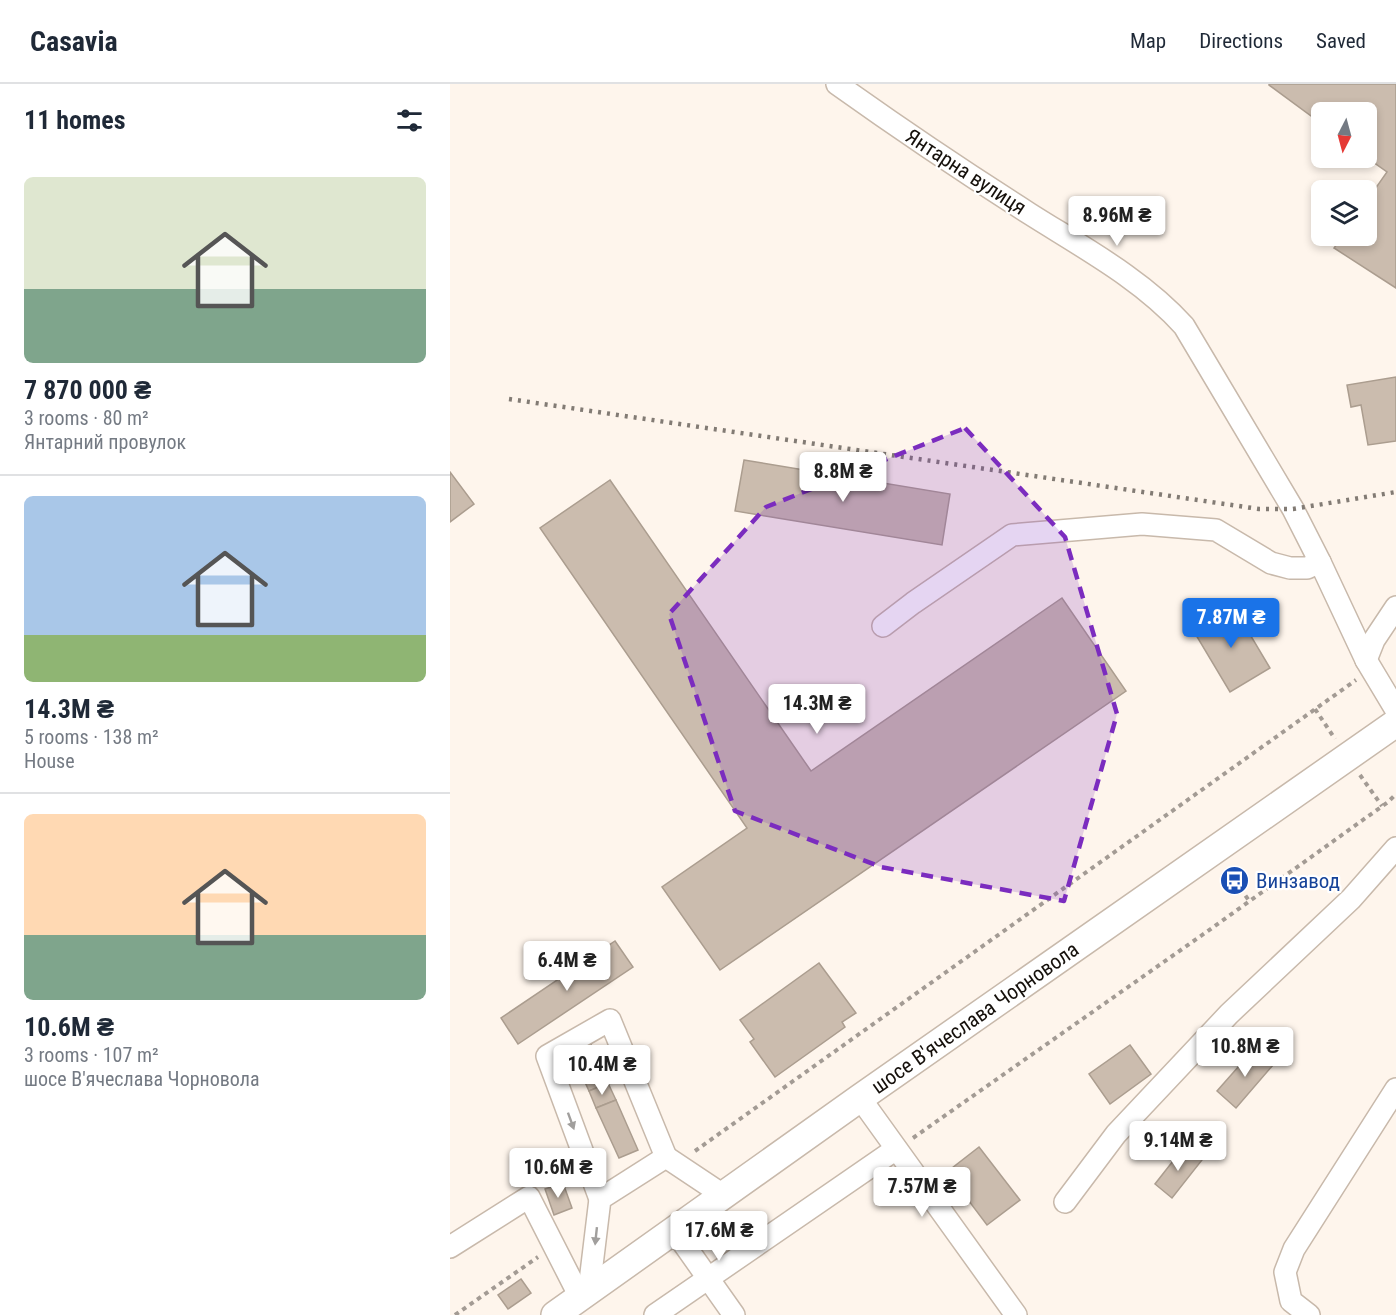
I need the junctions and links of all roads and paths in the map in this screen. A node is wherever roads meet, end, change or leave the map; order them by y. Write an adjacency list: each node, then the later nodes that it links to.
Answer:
1 (837, 84): 2 (street, Янтарна вулиця)
2 (1320, 562): 4 (street); 5 (street, Янтарна вулиця)
3 (1396, 607): 5 (street)
4 (883, 626)
5 (1368, 664): 6 (street, Янтарна вулиця); 15 (path)
6 (1396, 710)
7 (1396, 723): 13 (main road, шосе В'ячеслава Чорновола)
8 (1396, 794): 11 (path)
9 (1396, 848): 18 (street)
10 (1235, 881): 11 (path)
11 (1250, 902): 14 (path)
12 (1396, 1089): 29 (street)
13 (860, 1098): 14 (street); 16 (main road, шосе В'ячеслава Чорновола)
14 (896, 1149): 22 (street); 28 (street)
15 (670, 1159): 16 (street); 17 (street); 17 (street, one-way to 17)
16 (723, 1195): 19 (main road, шосе В'ячеслава Чорновола)
17 (600, 1198): 23 (street, one-way to 23)
18 (1065, 1202)
19 (674, 1230): 22 (street); 23 (main road, шосе В'ячеслава Чорновола)
20 (450, 1246): 21 (street)
21 (554, 1246): 23 (street); 24 (path)
22 (707, 1280): 26 (street); 27 (street)
23 (585, 1294): 25 (main road, шосе В'ячеслава Чорновола)
24 (455, 1315)
25 (555, 1315)
26 (655, 1315)
27 (734, 1315)
28 (1017, 1315)
29 (1309, 1315)

